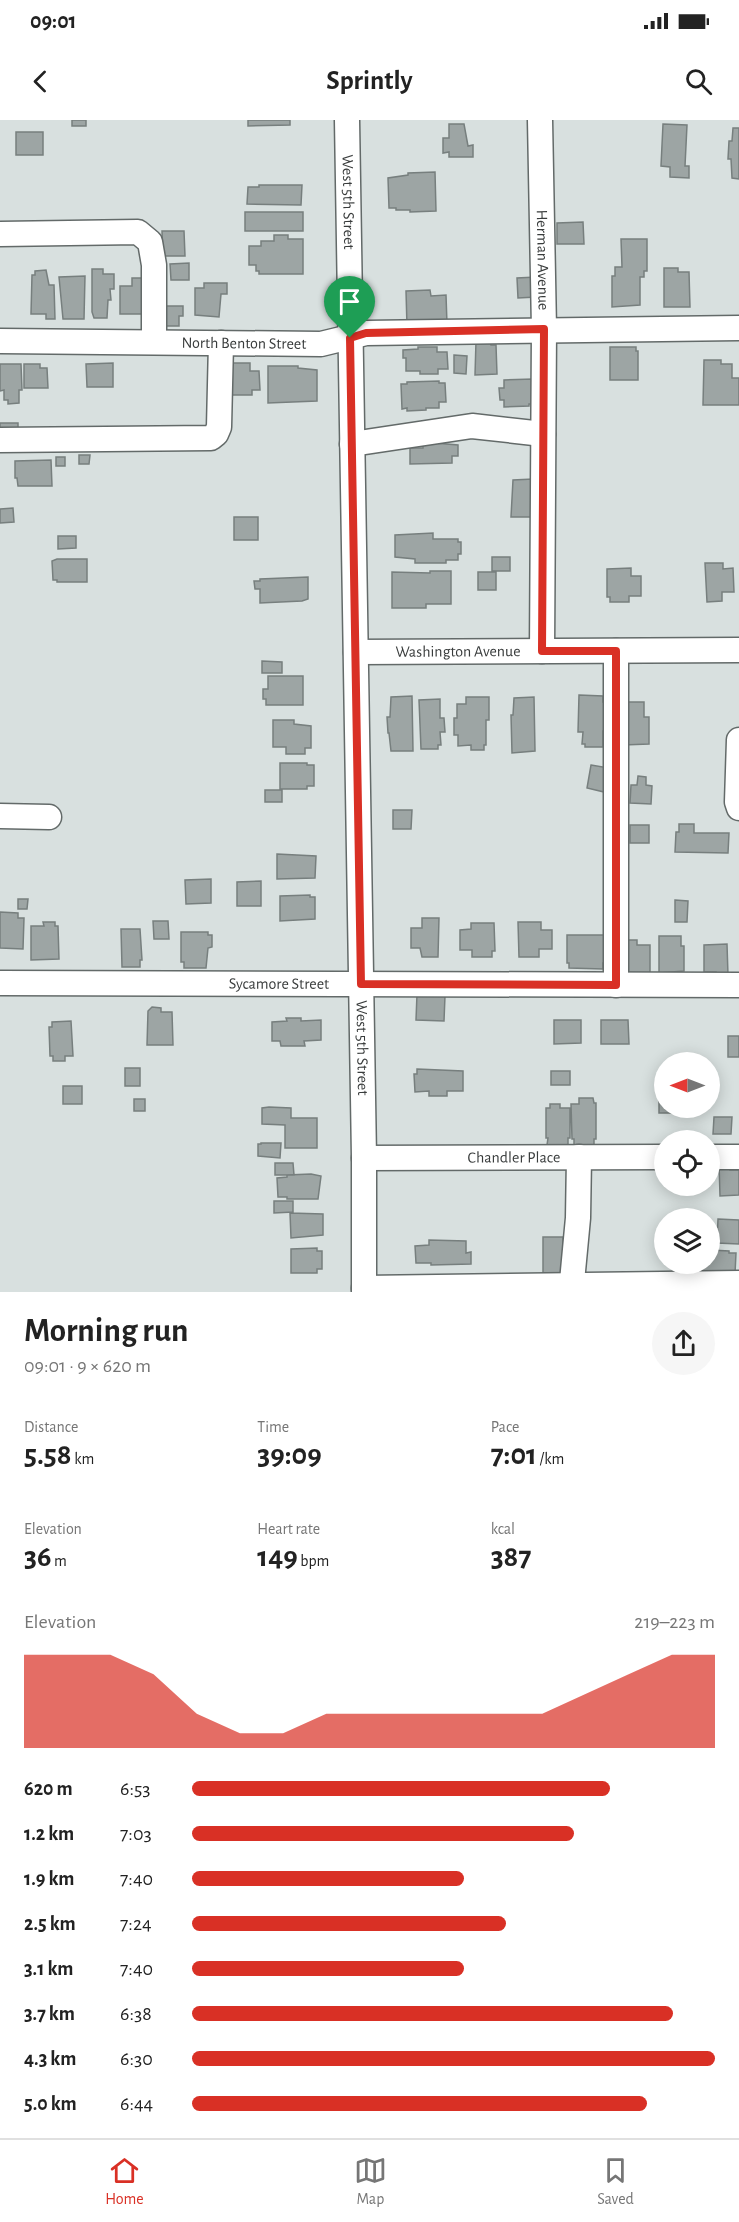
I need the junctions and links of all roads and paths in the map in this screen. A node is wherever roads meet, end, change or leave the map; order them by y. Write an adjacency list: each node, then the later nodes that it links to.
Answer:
1 (347, 120): 6 (street, West 5th Street)
2 (540, 120): 5 (street, Herman Avenue)
3 (0, 234): 8 (street)
4 (739, 328): 5 (street, North Benton Street)
5 (544, 329): 6 (street, North Benton Street); 10 (street, Herman Avenue)
6 (350, 338): 9 (street, North Benton Street); 12 (street, West 5th Street)
7 (0, 341): 8 (street, North Benton Street)
8 (154, 342): 9 (street, North Benton Street)
9 (221, 343): 11 (street)
10 (543, 434): 12 (street); 14 (street, Herman Avenue)
11 (0, 440)
12 (352, 444): 16 (street, West 5th Street)
13 (739, 650): 15 (street, Washington Avenue)
14 (542, 651): 15 (street, Washington Avenue); 16 (street, Washington Avenue)
15 (616, 651): 23 (street)
16 (356, 652): 22 (street, West 5th Street)
17 (739, 740): 18 (street)
18 (738, 805)
19 (0, 816): 20 (street)
20 (49, 817)
21 (0, 983): 22 (street, Sycamore Street)
22 (361, 984): 23 (street, Sycamore Street); 29 (street, West 5th Street)
23 (616, 985): 24 (street, Sycamore Street)
24 (739, 985)
25 (579, 1157): 26 (street, Chandler Place); 29 (street, Chandler Place); 31 (street)
26 (654, 1157)
27 (720, 1157): 28 (street)
28 (739, 1157)
29 (364, 1158): 32 (street, West 5th Street)
30 (739, 1282): 31 (street)
31 (571, 1288): 32 (street)
32 (364, 1290)

